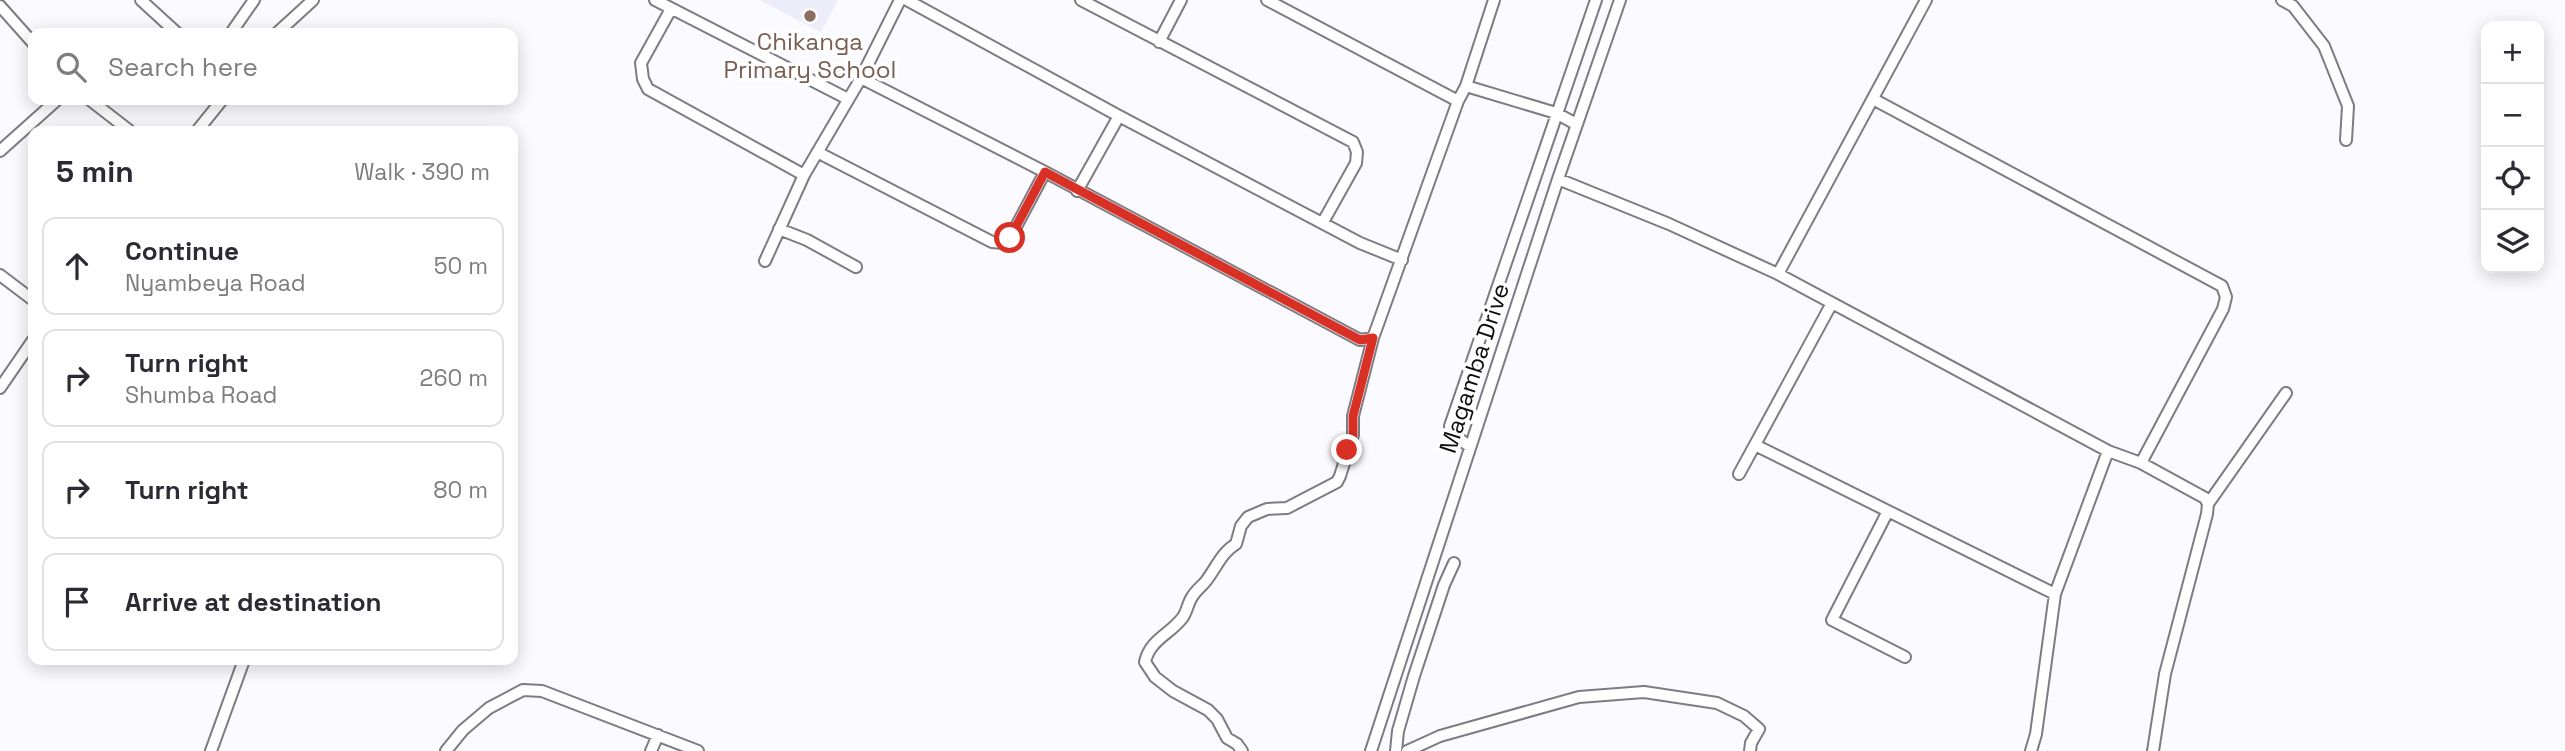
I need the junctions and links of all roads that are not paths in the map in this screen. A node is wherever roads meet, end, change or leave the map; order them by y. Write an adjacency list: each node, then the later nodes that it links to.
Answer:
1 (141, 0): 17 (street)
2 (254, 0): 18 (street)
3 (313, 0): 19 (street)
4 (655, 0): 16 (street)
5 (900, 0): 22 (street)
6 (907, 0): 31 (street)
7 (1081, 0): 21 (street)
8 (1181, 0): 21 (street)
9 (1267, 0): 26 (street)
10 (1494, 0): 23 (street)
11 (1596, 0): 30 (street)
12 (1620, 0): 32 (street, Magamba Drive)
13 (1926, 0): 25 (street)
14 (2282, 0): 35 (street)
15 (0, 6): 20 (street)
16 (671, 9): 24 (street); 39 (street)
17 (172, 28)
18 (234, 28)
19 (282, 28)
20 (28, 37)
21 (1159, 42): 42 (street)
22 (861, 78): 24 (street); 38 (street)
23 (1466, 86): 26 (street); 30 (street)
24 (848, 99): 37 (street)
25 (1873, 99): 47 (street); 58 (street)
26 (1458, 100): 44 (street)
27 (51, 105): 36 (street)
28 (96, 105): 33 (street)
29 (218, 105): 34 (street)
30 (1556, 113): 32 (street); 56 (street)
31 (1119, 116): 41 (street); 42 (street)
32 (1576, 124): 40 (street, Magamba Drive)
33 (124, 126)
34 (201, 126)
35 (2346, 140)
36 (0, 151)
37 (819, 153): 38 (street); 39 (street)
38 (1045, 172): 41 (street)
39 (804, 175): 43 (street)
40 (1558, 179): 47 (street); 56 (street, Magamba Drive)
41 (1077, 191): 51 (street)
42 (1323, 222): 44 (street)
43 (779, 229): 45 (street); 46 (street)
44 (1402, 260): 51 (street)
45 (765, 261)
46 (856, 267)
47 (1778, 274): 50 (street)
48 (0, 275): 49 (street)
49 (28, 296)
50 (1832, 303): 55 (street); 57 (street)
51 (1373, 338): 71 (street)
52 (28, 347): 53 (street)
53 (0, 388)
54 (2286, 393): 60 (street)
55 (1755, 445): 59 (street); 61 (street)
56 (1471, 447): 72 (street, Magamba Drive)
57 (2108, 451): 58 (street); 63 (street)
58 (2141, 463): 60 (street)
59 (1739, 474)
60 (2208, 504): 77 (street)
61 (1888, 511): 63 (street); 64 (street)
62 (1454, 563): 73 (street)
63 (2055, 594): 76 (street)
64 (1905, 657)
65 (242, 665): 67 (street)
66 (658, 735): 68 (street); 69 (street); 70 (street)
67 (211, 751)
68 (446, 751)
69 (652, 751)
70 (698, 751)
71 (1242, 751)
72 (1371, 751)
73 (1396, 751)
74 (1407, 751): 75 (street)
75 (1750, 751)
76 (2031, 751)
77 (2154, 751)

